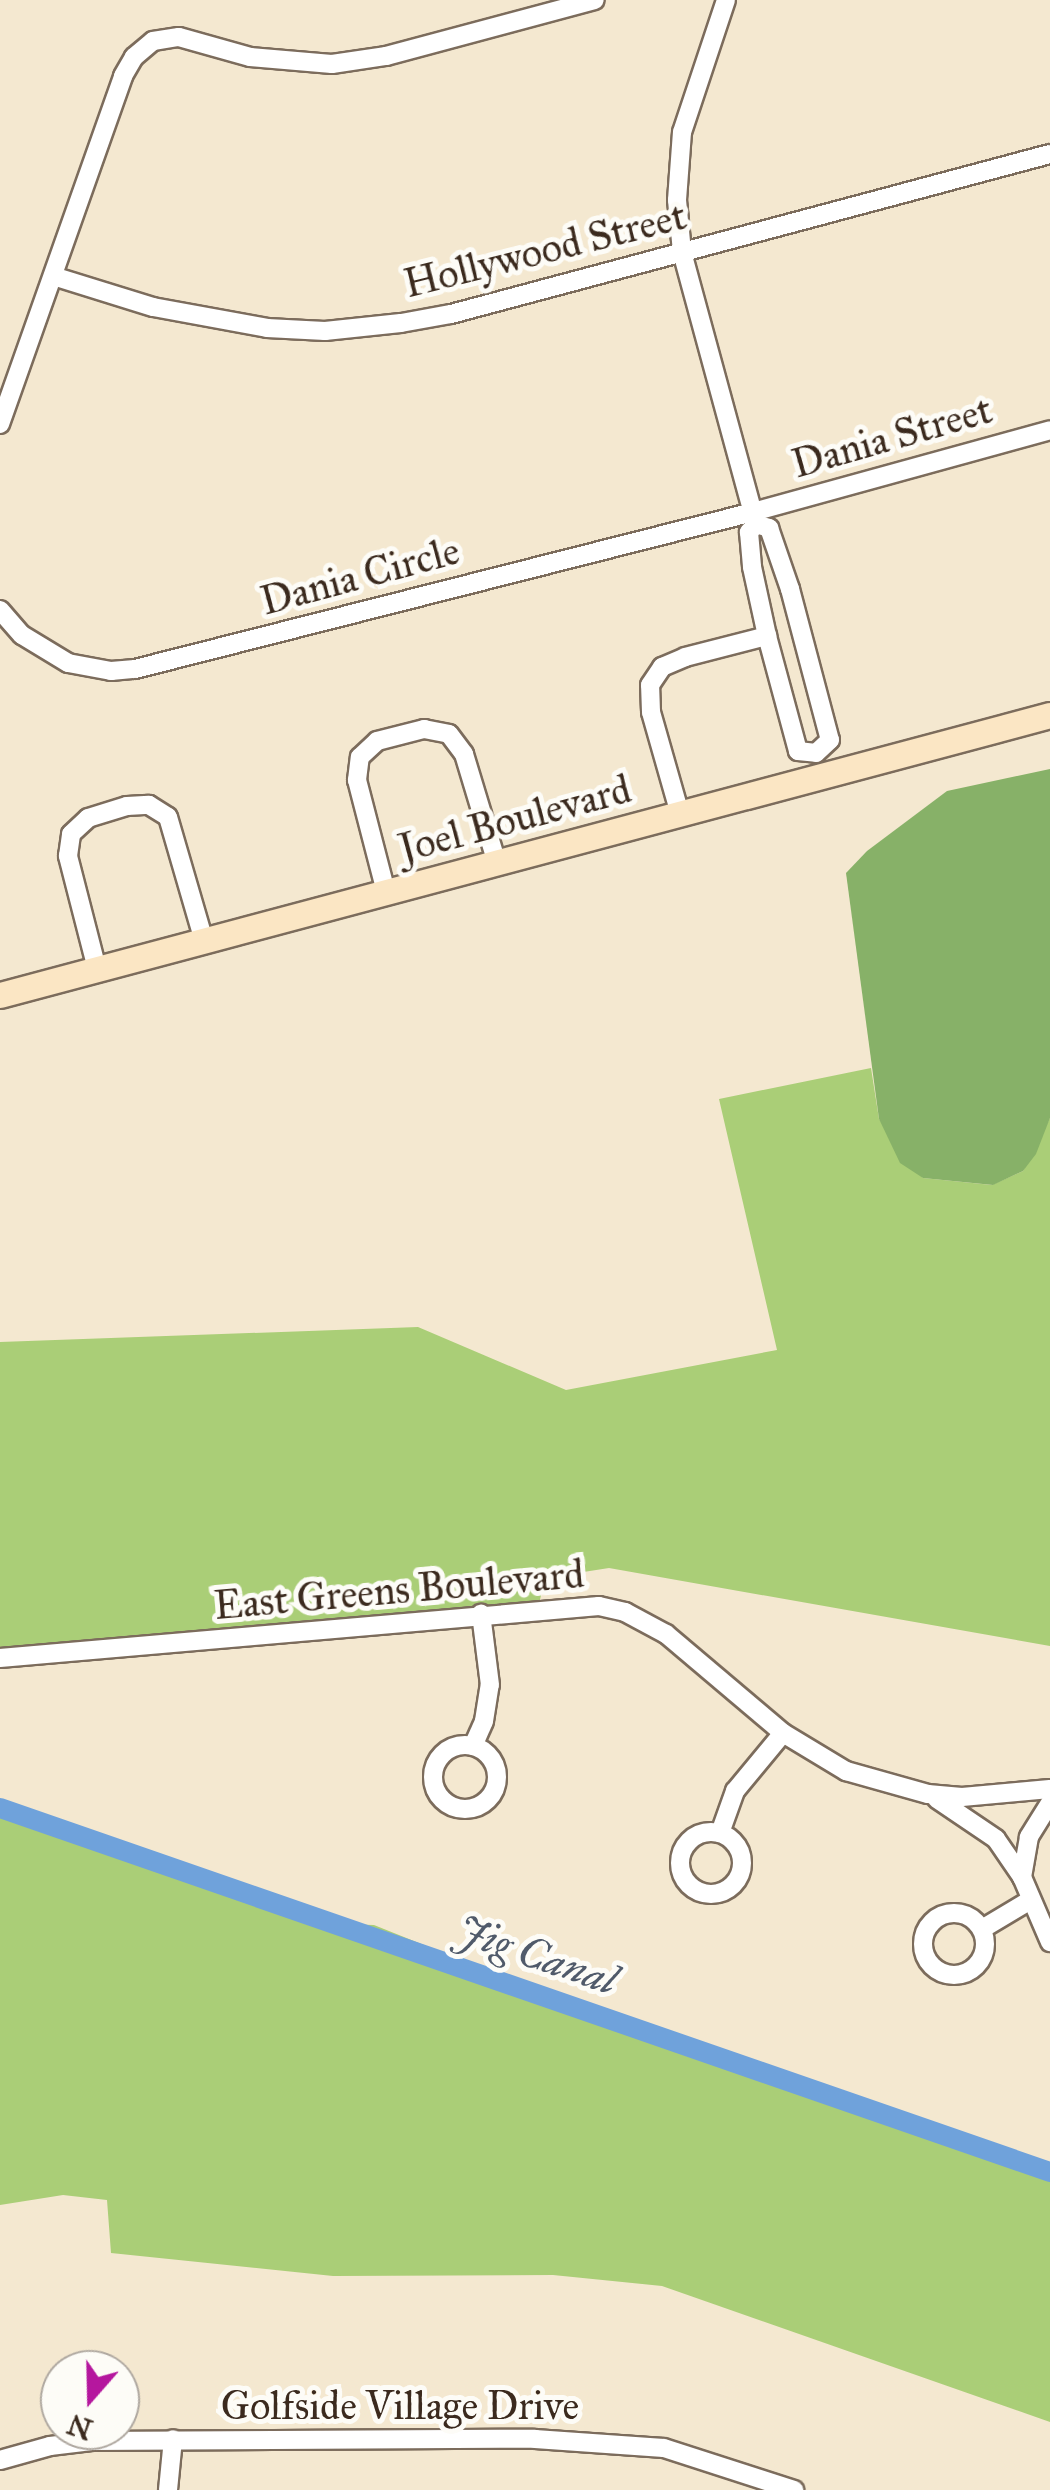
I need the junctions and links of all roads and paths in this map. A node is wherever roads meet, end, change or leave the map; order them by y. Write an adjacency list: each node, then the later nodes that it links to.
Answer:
1 (595, 0): 5 (street)
2 (726, 0): 4 (street)
3 (1050, 154): 4 (street, Hollywood Street)
4 (682, 252): 5 (street, Hollywood Street); 8 (street)
5 (52, 276): 6 (street)
6 (0, 424)
7 (1050, 430): 8 (street, Dania Street)
8 (754, 518): 9 (street, Dania Circle); 10 (street); 12 (street)
9 (0, 610)
10 (767, 636): 12 (street); 13 (street)
11 (1050, 716): 12 (main road, Joel Boulevard)
12 (819, 765): 13 (main road, Joel Boulevard)
13 (680, 814): 14 (main road, Joel Boulevard)
14 (497, 863): 15 (main road, Joel Boulevard); 15 (street)
15 (386, 892): 16 (main road, Joel Boulevard)
16 (204, 941): 17 (main road, Joel Boulevard); 17 (street)
17 (97, 969): 18 (main road, Joel Boulevard)
18 (0, 994)
19 (481, 1614): 20 (street, East Greens Boulevard); 21 (street, East Greens Boulevard); 22 (street)
20 (0, 1658)
21 (783, 1734): 24 (street, East Greens Boulevard); 26 (street)
22 (473, 1746)
23 (1050, 1789): 24 (street, East Greens Boulevard)
24 (928, 1794): 27 (street, East Greens Boulevard)
25 (1050, 1803): 27 (street)
26 (720, 1833)
27 (1022, 1877): 28 (street)
28 (1029, 1901): 29 (street); 30 (street)
29 (982, 1929)
30 (1050, 1942)
31 (174, 2439): 32 (street, Golfside Village Drive); 33 (street); 34 (street, Golfside Village Drive)
32 (0, 2460)
33 (168, 2490)
34 (794, 2490)

